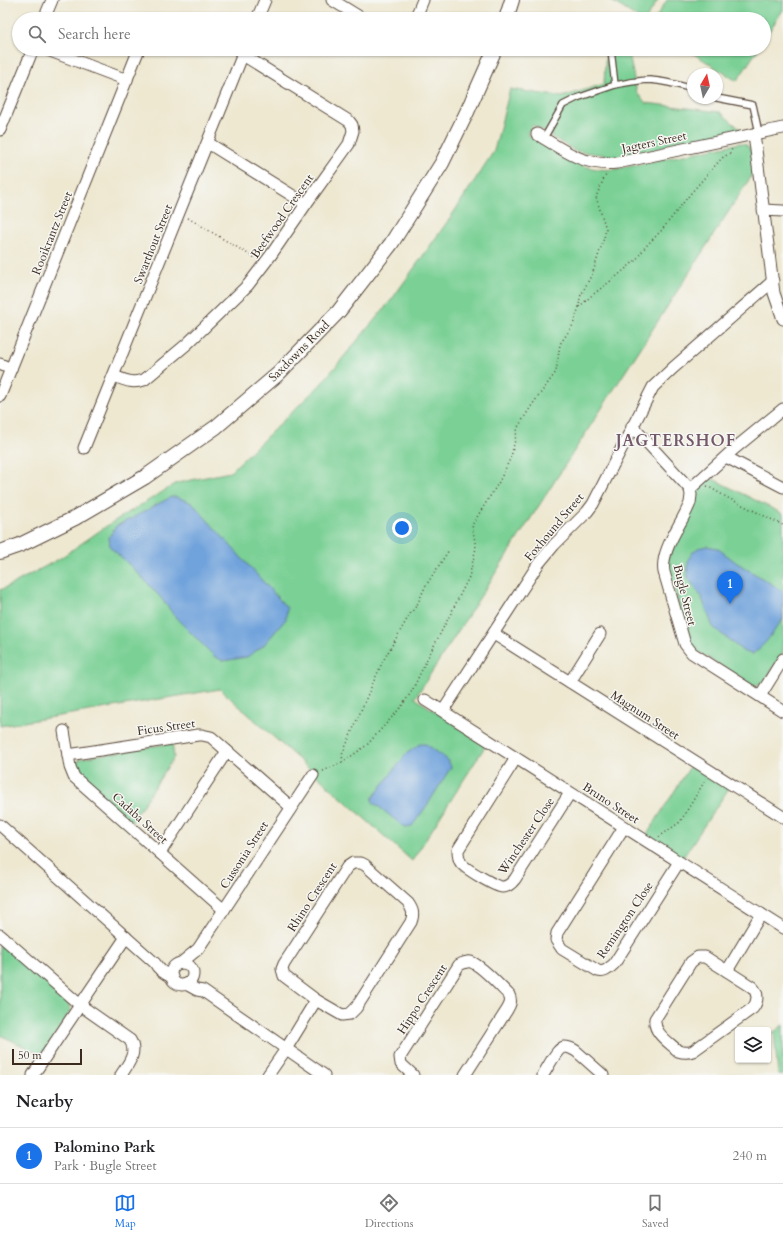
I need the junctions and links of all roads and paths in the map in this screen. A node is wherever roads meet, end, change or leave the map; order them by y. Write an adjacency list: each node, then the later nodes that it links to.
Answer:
1 (52, 0): 6 (street)
2 (265, 0): 7 (street)
3 (332, 0): 8 (street)
4 (423, 0): 9 (street)
5 (512, 0): 10 (street)
6 (47, 12)
7 (260, 12)
8 (352, 12)
9 (418, 12)
10 (508, 12)
11 (30, 56): 23 (street)
12 (64, 56): 18 (street)
13 (136, 56): 18 (street, Rooikrantz Street)
14 (242, 56): 27 (street, Swarthout Street)
15 (250, 56): 29 (street, Beefwood Crescent)
16 (492, 56): 50 (street, Saxdowns Road)
17 (612, 56): 19 (lane)
18 (127, 80): 38 (street, Rooikrantz Street)
19 (615, 85): 20 (lane); 25 (lane)
20 (687, 87)
21 (723, 99): 24 (lane)
22 (783, 128): 24 (street, Jagters Street)
23 (0, 130)
24 (757, 133): 26 (street, Jagters Street); 30 (street)
25 (540, 136): 28 (street, Jagters Street)
26 (738, 137): 28 (street, Jagters Street); 35 (path)
27 (208, 143): 29 (street); 32 (street, Swarthout Street)
28 (613, 164): 35 (path)
29 (306, 204): 33 (street, Beefwood Crescent)
30 (763, 210): 31 (street); 34 (street)
31 (783, 211)
32 (180, 212): 33 (path); 39 (street, Swarthout Street)
33 (265, 264): 39 (street, Beefwood Crescent)
34 (773, 281): 36 (street); 42 (street, Foxhound Street)
35 (579, 307): 63 (path)
36 (783, 319)
37 (0, 364): 38 (street)
38 (11, 369): 40 (street, Rooikrantz Street)
39 (114, 376): 43 (street, Swarthout Street)
40 (0, 396)
41 (783, 409): 44 (street)
42 (632, 426): 47 (street); 51 (street, Foxhound Street)
43 (84, 448)
44 (726, 457): 45 (street); 46 (street)
45 (698, 481): 47 (street); 48 (path)
46 (783, 486)
47 (690, 489): 55 (street, Bugle Street)
48 (783, 525)
49 (449, 550): 63 (path)
50 (0, 552)
51 (494, 634): 54 (street, Magnum Street); 57 (street, Foxhound Street)
52 (600, 634): 54 (street)
53 (783, 659): 55 (street)
54 (570, 682): 68 (street, Magnum Street)
55 (760, 696): 58 (street, Bugle Street)
56 (425, 700): 57 (street, Bruno Street)
57 (443, 711): 62 (street, Bruno Street)
58 (783, 711)
59 (64, 731): 61 (street, Cadaba Street)
60 (227, 751): 61 (street, Ficus Street); 67 (street, Ficus Street); 72 (street)
61 (68, 755): 72 (street, Cadaba Street)
62 (516, 758): 66 (street, Bruno Street); 66 (street, Winchester Close)
63 (343, 762): 64 (path)
64 (313, 775): 67 (street, Cussonia Street)
65 (708, 776): 71 (path)
66 (570, 792): 70 (street, Bruno Street)
67 (291, 807): 74 (street, Cussonia Street)
68 (783, 817)
69 (0, 825): 78 (street)
70 (624, 827): 73 (street, Bruno Street); 73 (street, Remington Close)
71 (659, 837)
72 (160, 853): 74 (street, Cadaba Street)
73 (679, 862): 75 (street, Bruno Street)
74 (224, 910): 79 (street, Cussonia Street)
75 (761, 914): 76 (street, Bruno Street); 81 (street)
76 (783, 928)
77 (0, 935): 84 (street)
78 (126, 936): 80 (street); 84 (street)
79 (198, 949): 80 (street, Cussonia Street); 82 (street, Cussonia Street)
80 (176, 969): 82 (street); 82 (street)
81 (727, 971): 81 (street)
82 (190, 976): 85 (street)
83 (316, 1000): 83 (street, Rhino Crescent); 85 (street)
84 (80, 1006): 86 (street); 87 (street)
85 (286, 1049): 88 (street); 89 (street)
86 (33, 1075)
87 (121, 1075)
88 (268, 1075)
89 (324, 1075)
90 (413, 1075): 91 (street, Hippo Crescent)
91 (465, 1075)
92 (543, 1075): 93 (street)
93 (603, 1075)

